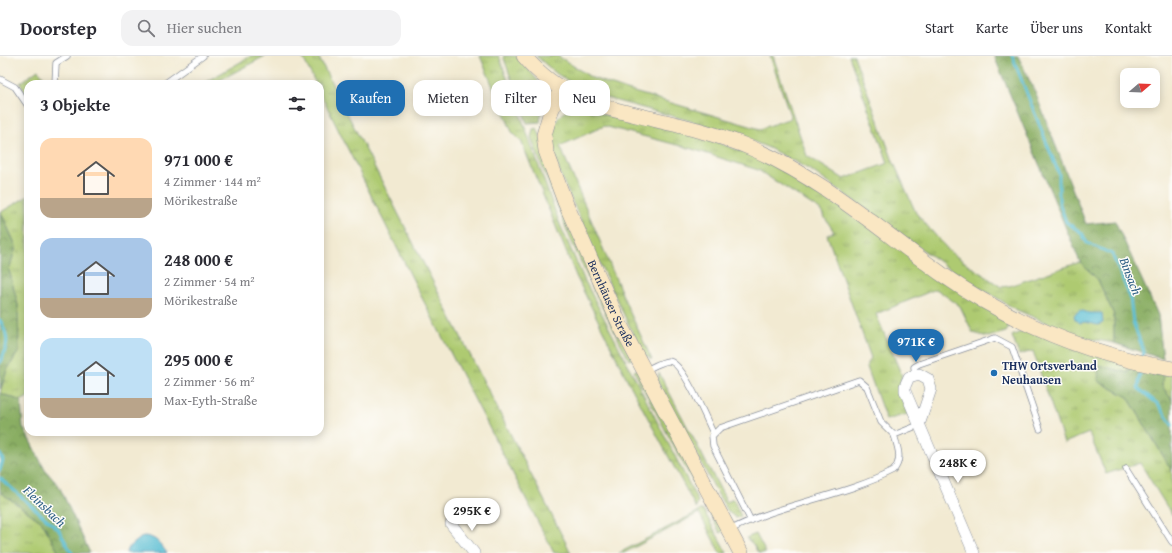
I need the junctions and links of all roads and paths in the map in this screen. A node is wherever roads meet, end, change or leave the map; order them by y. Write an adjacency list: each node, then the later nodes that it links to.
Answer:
1 (67, 56): 5 (lane)
2 (202, 56): 6 (lane)
3 (524, 56): 7 (main road)
4 (0, 79): 9 (lane)
5 (55, 80)
6 (169, 80)
7 (559, 87)
8 (559, 94): 12 (main road, Bernhäuser Straße)
9 (24, 100)
10 (610, 109): 11 (main road)
11 (1165, 368)
12 (644, 371): 16 (lane); 21 (main road, Bernhäuser Straße)
13 (915, 375): 14 (street); 14 (street); 15 (lane)
14 (920, 425): 17 (lane); 25 (street)
15 (1040, 429)
16 (713, 434): 17 (lane); 19 (lane)
17 (894, 436): 19 (lane)
18 (1126, 469): 22 (lane)
19 (751, 521): 21 (lane)
20 (451, 524): 23 (street)
21 (729, 531): 24 (main road, Bernhäuser Straße)
22 (1172, 542)
23 (474, 553)
24 (740, 553)
25 (974, 553)

